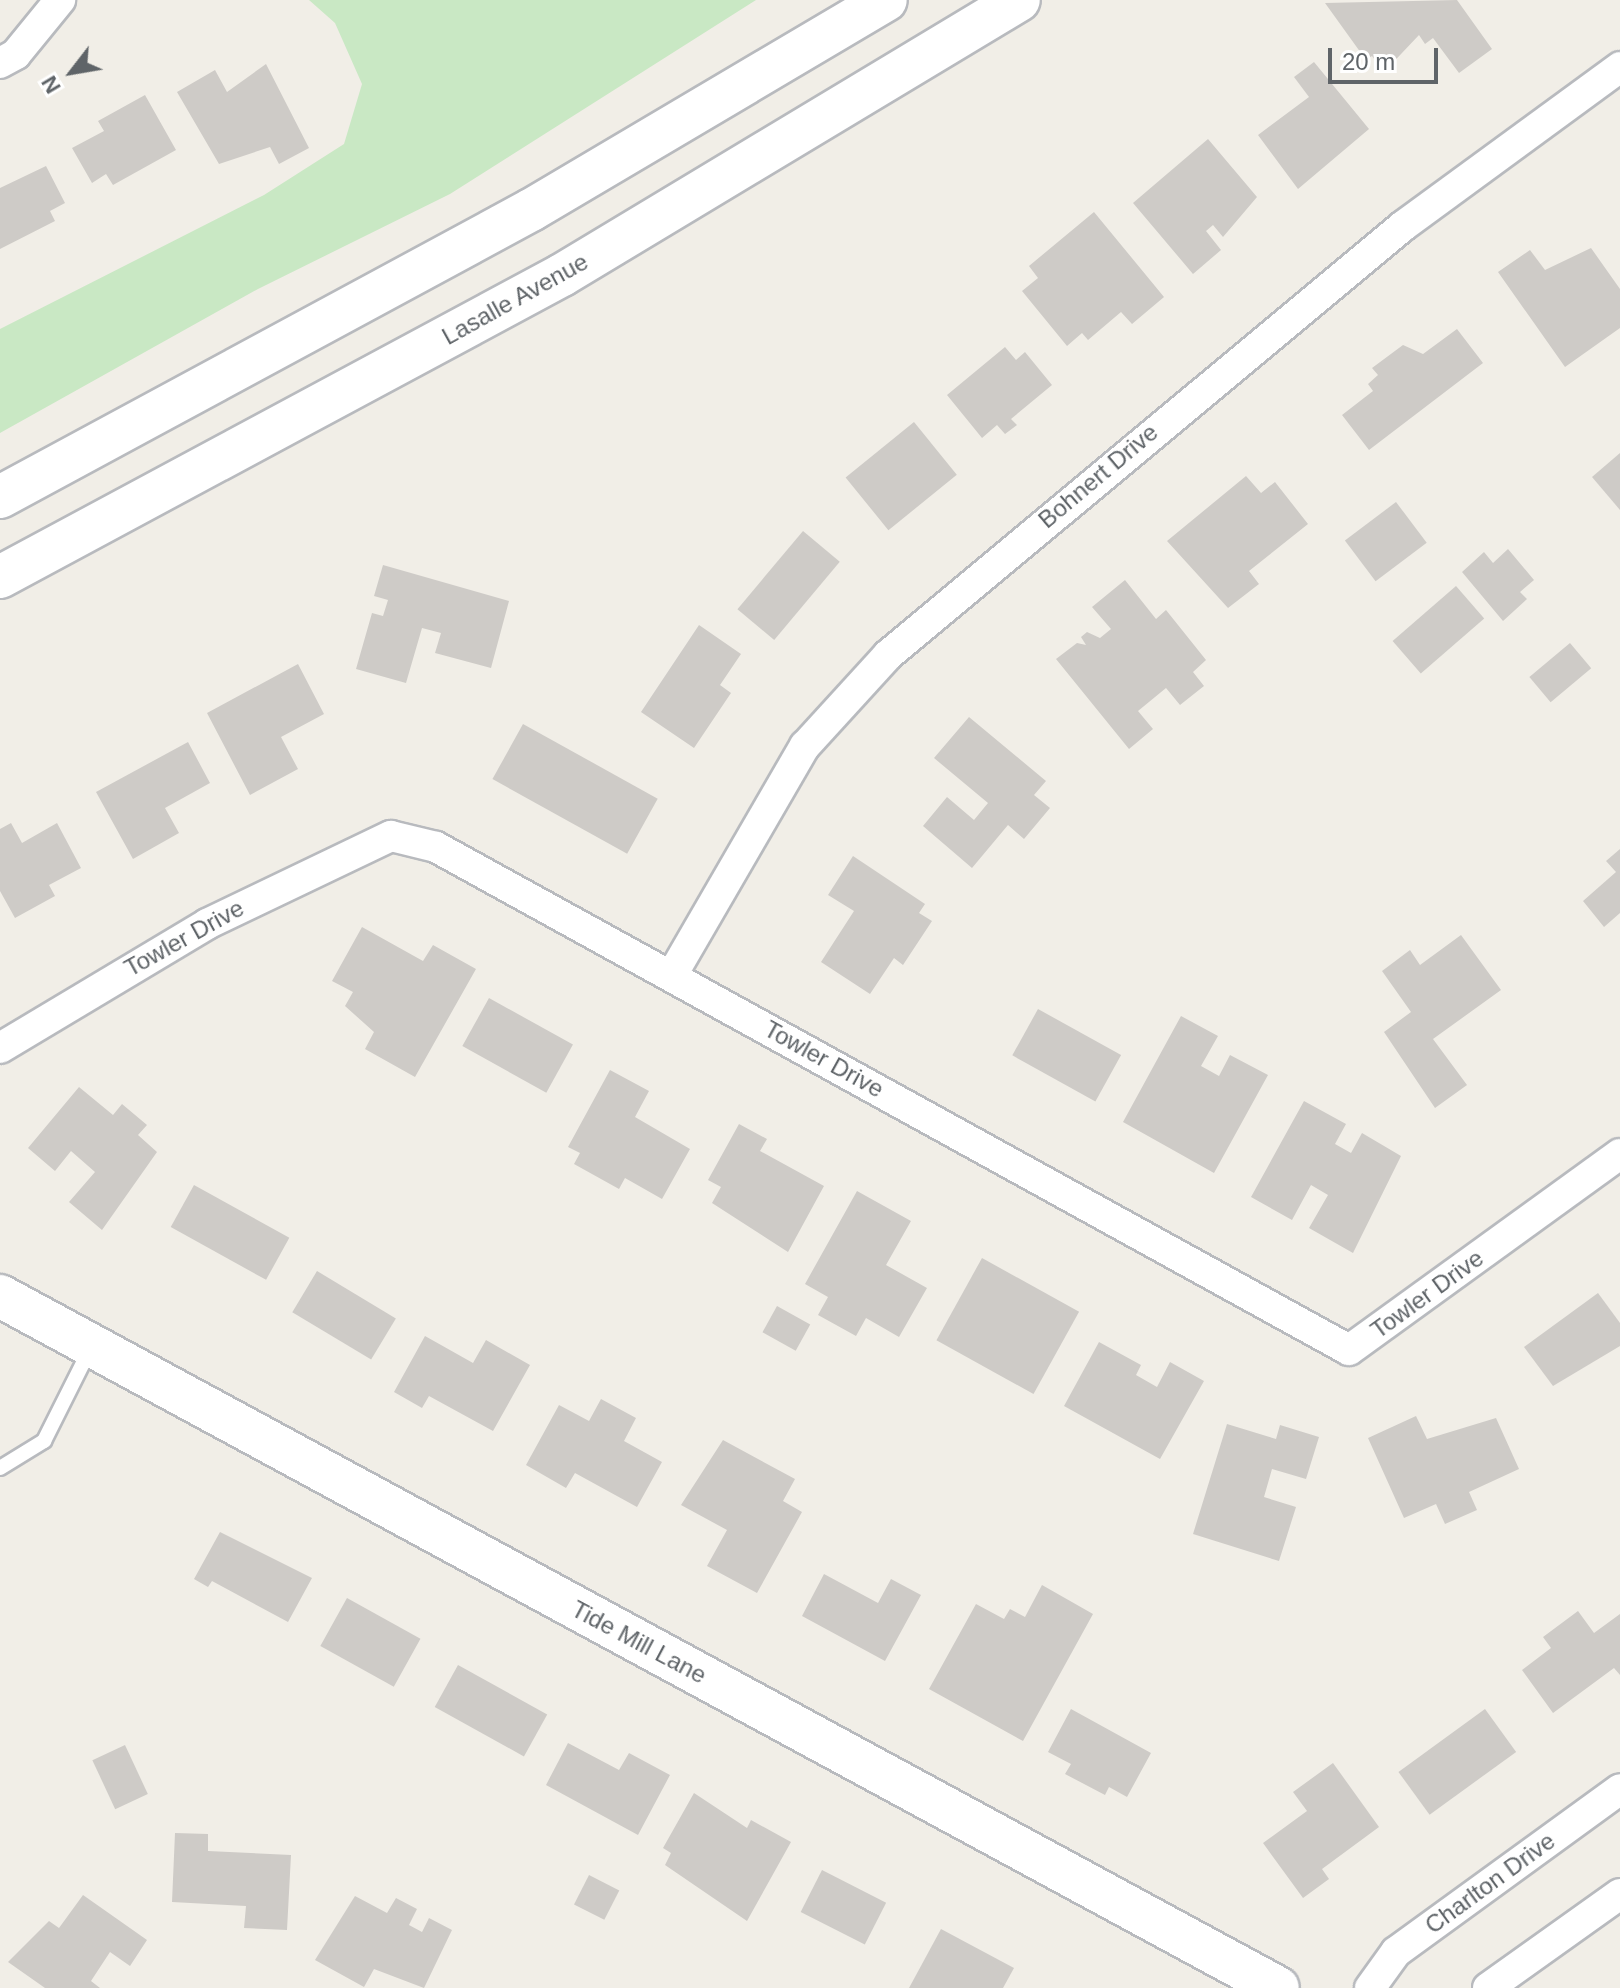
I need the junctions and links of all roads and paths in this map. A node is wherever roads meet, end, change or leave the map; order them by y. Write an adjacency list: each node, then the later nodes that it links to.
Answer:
1 (60, 0): 4 (street)
2 (886, 0): 6 (main road)
3 (1019, 0): 7 (main road, Lasalle Avenue)
4 (0, 63)
5 (1620, 67): 8 (street, Bohnert Drive)
6 (0, 497)
7 (0, 577)
8 (672, 975): 9 (street, Towler Drive); 10 (street, Towler Drive)
9 (0, 1048)
10 (1620, 1154)
11 (0, 1296): 12 (main road, Tide Mill Lane)
12 (92, 1346): 13 (lane); 16 (main road, Tide Mill Lane)
13 (0, 1468)
14 (1620, 1789): 17 (street, Charlton Drive)
15 (1620, 1894): 18 (street)
16 (1278, 1988)
17 (1370, 1988)
18 (1488, 1988)

